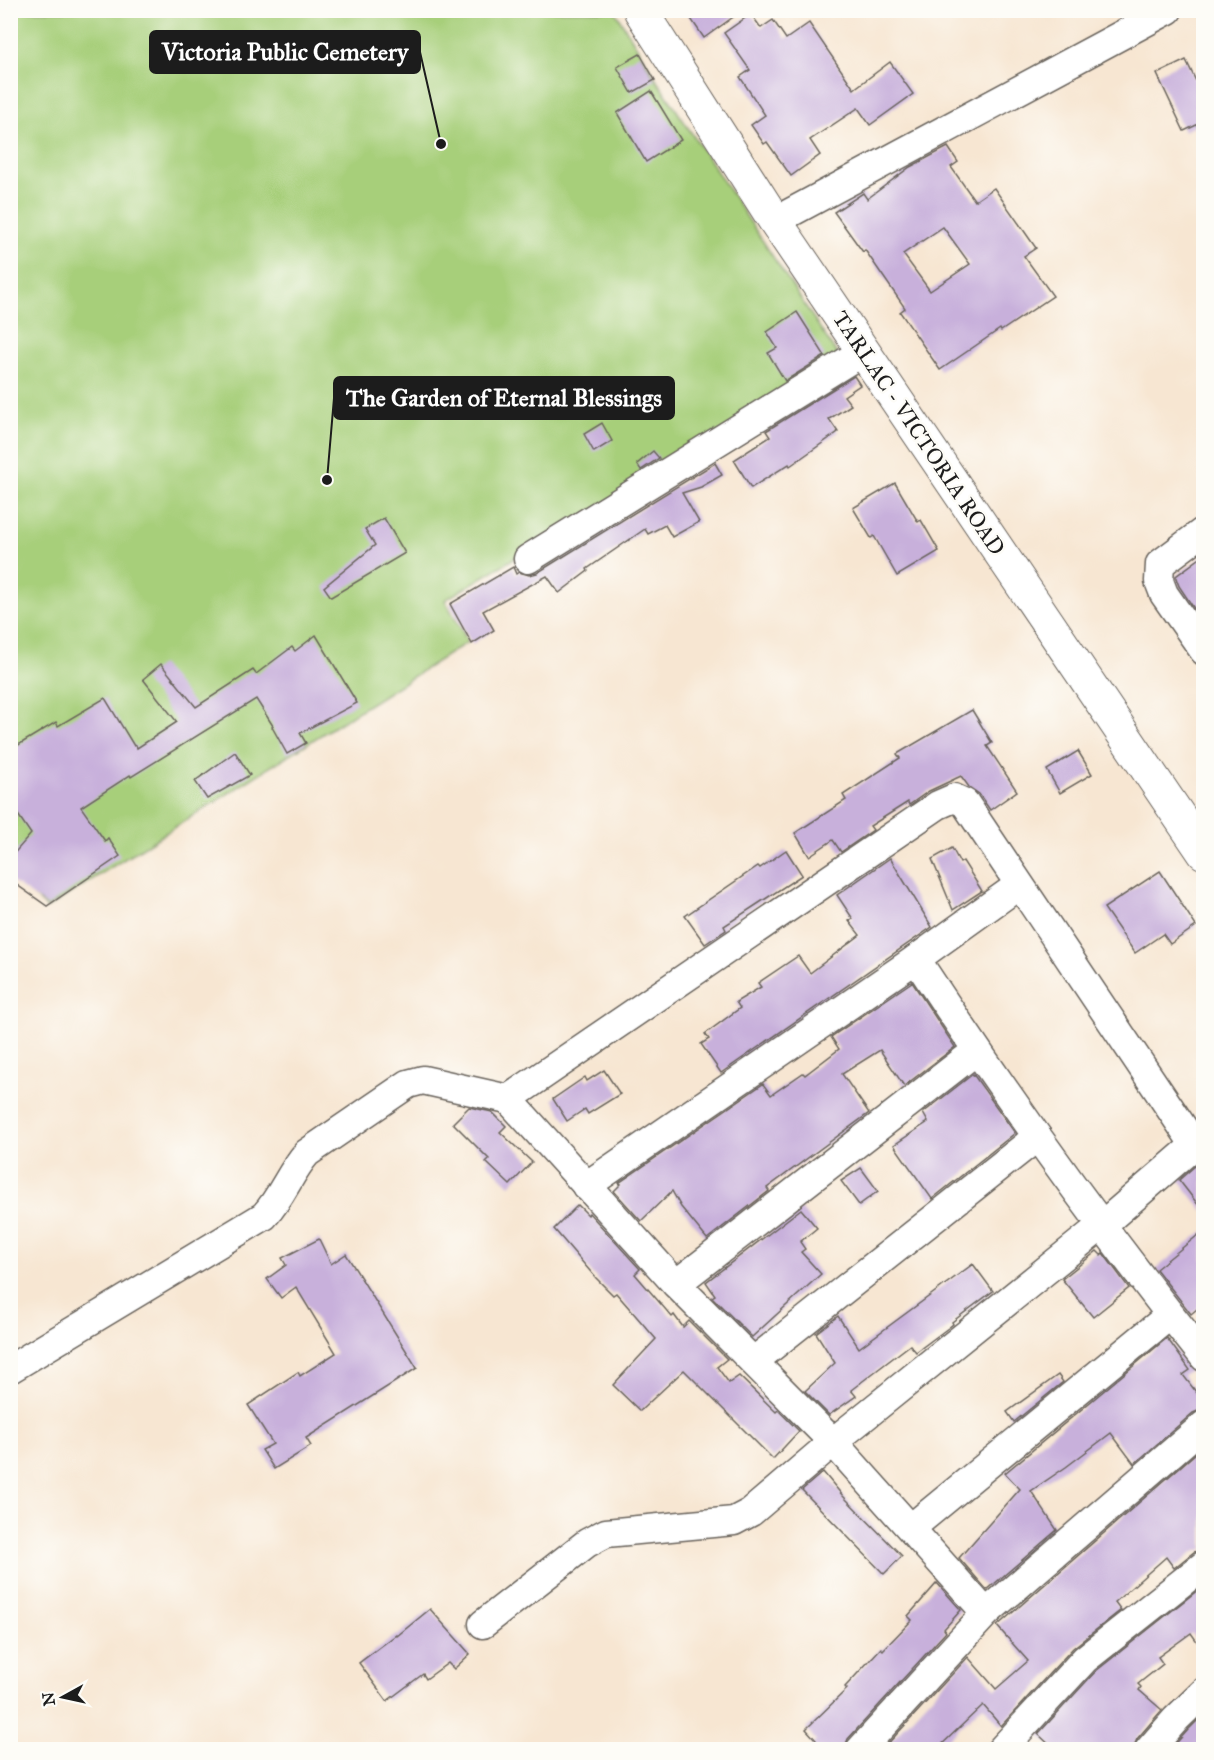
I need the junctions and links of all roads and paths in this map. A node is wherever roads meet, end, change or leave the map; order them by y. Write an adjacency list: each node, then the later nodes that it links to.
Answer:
1 (640, 10): 3 (main road, TARLAC - VICTORIA ROAD)
2 (1168, 10): 3 (street)
3 (775, 221): 4 (main road, TARLAC - VICTORIA ROAD)
4 (864, 351): 6 (street); 8 (main road, TARLAC - VICTORIA ROAD)
5 (1203, 531): 7 (street)
6 (528, 558)
7 (1203, 651)
8 (1203, 853)
9 (1019, 885): 10 (street); 12 (street); 14 (street)
10 (916, 959): 11 (street); 15 (street)
11 (976, 1051): 13 (street); 17 (street)
12 (508, 1099): 15 (street); 21 (street)
13 (1037, 1137): 16 (street); 20 (street)
14 (1198, 1140): 16 (street)
15 (586, 1186): 17 (street)
16 (1101, 1226): 18 (street); 23 (street)
17 (676, 1284): 20 (street)
18 (1170, 1315): 19 (street); 24 (street)
19 (1203, 1357)
20 (754, 1361): 23 (street)
21 (10, 1369)
22 (1203, 1425): 26 (street)
23 (833, 1442): 24 (street); 27 (street)
24 (912, 1528): 26 (street)
25 (1203, 1565): 30 (street)
26 (986, 1613): 29 (street)
27 (483, 1624)
28 (1203, 1692): 31 (street)
29 (860, 1749)
30 (1001, 1749)
31 (1149, 1749)

